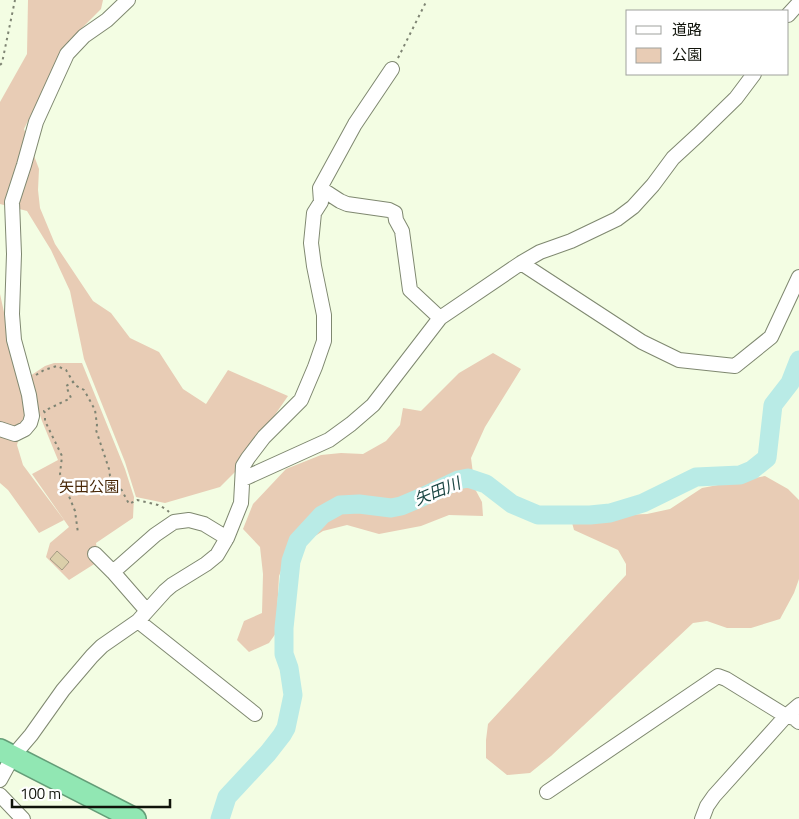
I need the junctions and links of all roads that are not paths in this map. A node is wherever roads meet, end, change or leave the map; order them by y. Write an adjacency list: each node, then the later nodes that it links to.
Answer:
1 (128, 0): 10 (street)
2 (799, 3): 3 (street)
3 (789, 14)
4 (392, 69): 6 (street)
5 (753, 75): 7 (street)
6 (320, 188): 9 (street); 11 (street)
7 (521, 263): 8 (street); 9 (street)
8 (799, 276)
9 (440, 318): 11 (street)
10 (0, 429)
11 (243, 479): 12 (street)
12 (228, 538): 14 (street); 15 (street)
13 (95, 554): 14 (street)
14 (114, 572): 15 (street)
15 (143, 616): 17 (street); 20 (street)
16 (799, 705): 18 (street)
17 (255, 714)
18 (786, 716): 19 (street); 22 (street); 26 (street)
19 (799, 722)
20 (6, 753): 21 (street); 25 (highway)
21 (0, 780)
22 (547, 792)
23 (0, 795): 24 (street)
24 (24, 819)
25 (135, 819)
26 (702, 819)

